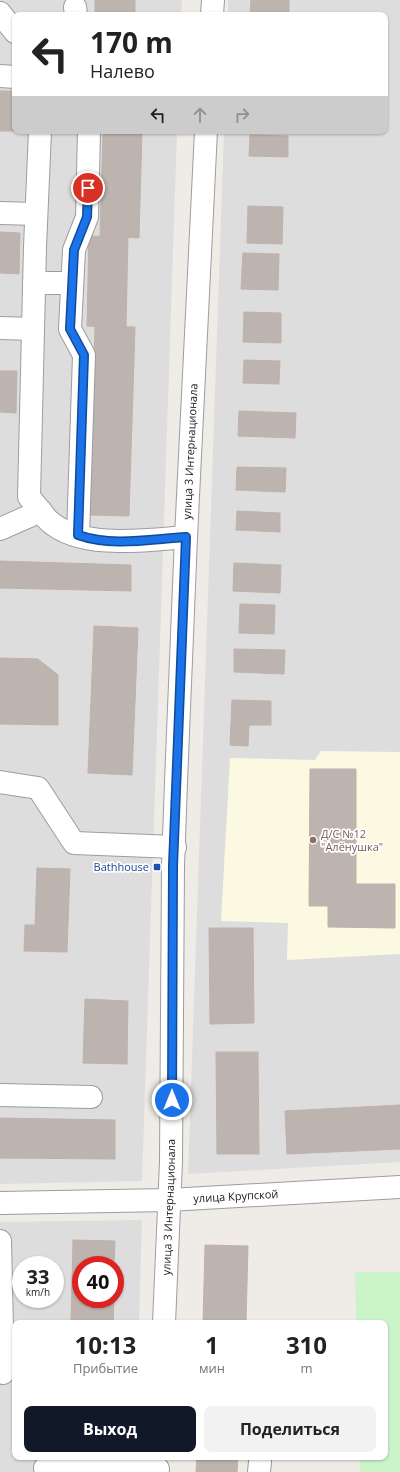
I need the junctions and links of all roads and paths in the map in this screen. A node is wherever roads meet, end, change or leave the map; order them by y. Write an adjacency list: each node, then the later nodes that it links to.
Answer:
1 (213, 0): 2 (street)
2 (212, 12)
3 (0, 13): 4 (street)
4 (12, 28)
5 (0, 76): 6 (street)
6 (12, 77)
7 (40, 134): 11 (street)
8 (89, 134): 13 (street)
9 (206, 134): 19 (street, улица 3 Интернационала)
10 (0, 213): 11 (street)
11 (36, 214): 12 (street)
12 (34, 283): 13 (street); 15 (street)
13 (72, 283): 18 (street)
14 (0, 328): 15 (street)
15 (33, 329): 16 (street)
16 (41, 511): 17 (street); 18 (street)
17 (0, 529)
18 (78, 535): 19 (street)
19 (186, 537): 21 (street, улица 3 Интернационала)
20 (0, 782): 21 (street)
21 (175, 848): 25 (street, улица 3 Интернационала)
22 (0, 1095): 23 (street)
23 (91, 1097)
24 (400, 1187): 25 (street, улица Крупской)
25 (169, 1200): 26 (street, улица Крупской); 28 (street, улица 3 Интернационала)
26 (0, 1203)
27 (0, 1241): 29 (street)
28 (164, 1320)
29 (3, 1374)
30 (159, 1466): 31 (street)
31 (45, 1468)

